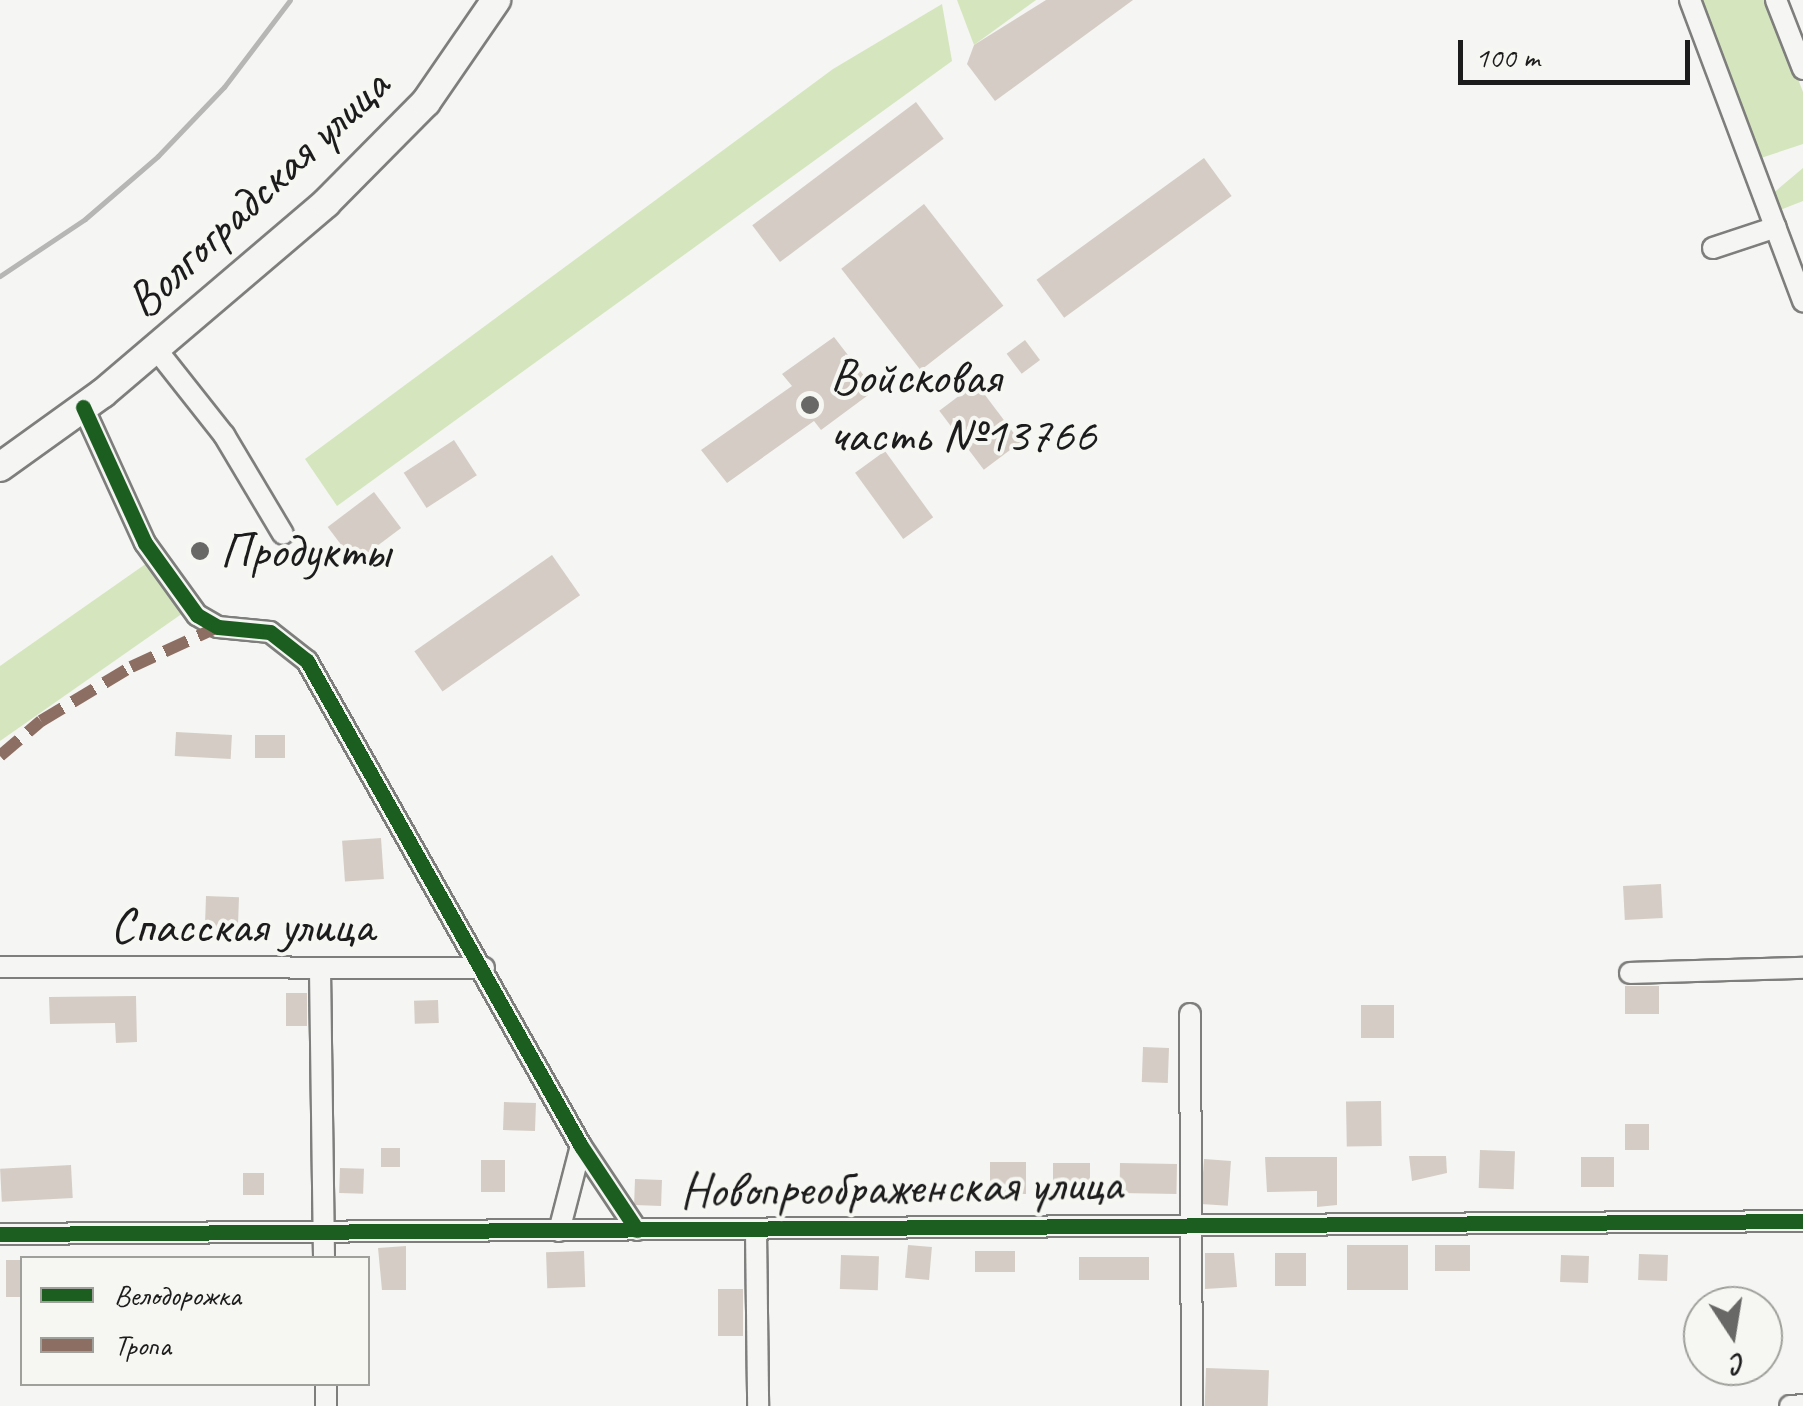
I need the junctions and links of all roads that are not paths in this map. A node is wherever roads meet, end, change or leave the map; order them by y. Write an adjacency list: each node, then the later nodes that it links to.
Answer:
1 (496, 0): 8 (main road, Волгоградская улица)
2 (1690, 0): 5 (street)
3 (1776, 0): 4 (street)
4 (1803, 69)
5 (1776, 227): 6 (street); 7 (street)
6 (1713, 248)
7 (1803, 300)
8 (156, 348): 9 (main road, Волгоградская улица); 11 (street)
9 (93, 400): 10 (main road, Волгоградская улица); 13 (street)
10 (0, 468)
11 (283, 534)
12 (0, 967): 15 (street, Спасская улица)
13 (484, 968): 15 (street, Спасская улица); 18 (street)
14 (1803, 968): 16 (street)
15 (320, 970): 24 (street)
16 (1630, 972)
17 (1190, 1014): 20 (street)
18 (580, 1146): 21 (street); 23 (street)
19 (1803, 1221): 20 (street, Новопреображенская улица)
20 (1190, 1224): 22 (street, Новопреображенская улица); 29 (street)
21 (636, 1230): 22 (street, Новопреображенская улица); 23 (street, Новопреображенская улица)
22 (756, 1230): 28 (street)
23 (559, 1231): 24 (street, Новопреображенская улица)
24 (324, 1232): 25 (street, Новопреображенская улица); 26 (street)
25 (0, 1234)
26 (324, 1256)
27 (1803, 1405): 30 (street)
28 (758, 1406)
29 (1192, 1406)
30 (1790, 1406)

